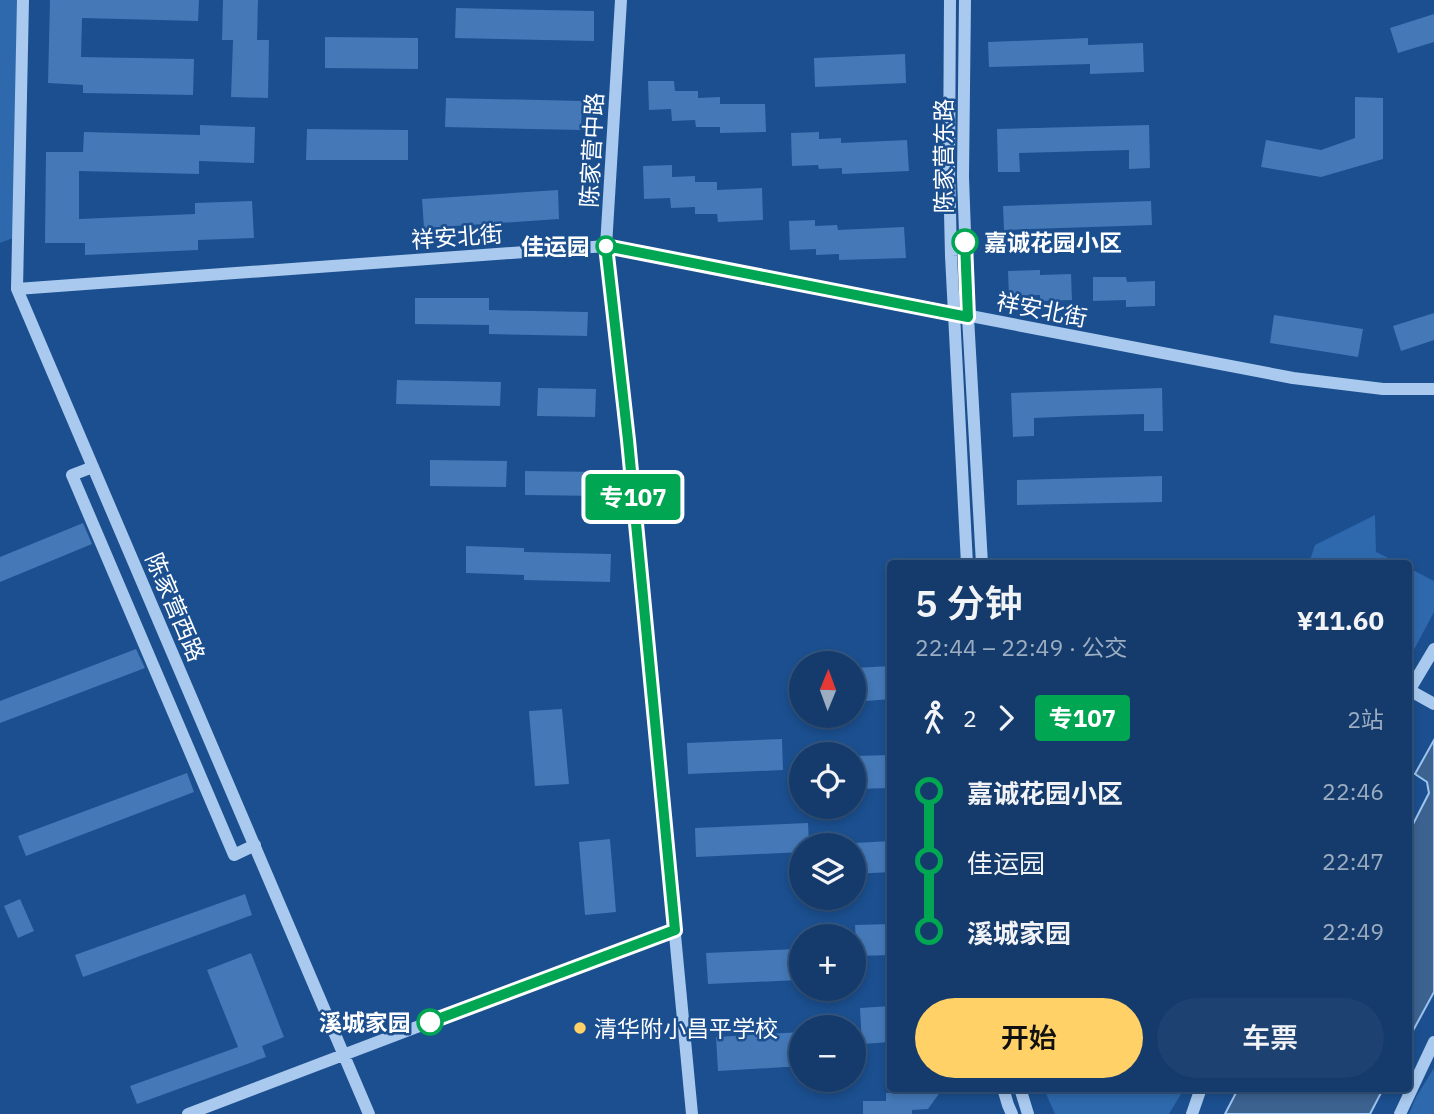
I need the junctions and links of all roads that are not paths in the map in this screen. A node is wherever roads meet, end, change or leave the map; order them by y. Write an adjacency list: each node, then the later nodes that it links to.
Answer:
1 (23, 0): 6 (street, 陈家营西路)
2 (621, 0): 5 (street, 陈家营中路)
3 (950, 0): 7 (street, 陈家营东路)
4 (965, 0): 8 (street, 陈家营东路)
5 (606, 246): 6 (street, 祥安北街); 7 (street, 祥安北街); 18 (street, 陈家营中路)
6 (18, 289): 10 (street, 陈家营西路)
7 (954, 314): 8 (street, 祥安北街); 11 (street, 陈家营东路)
8 (968, 317): 9 (street, 祥安北街); 12 (street, 陈家营东路)
9 (1434, 389)
10 (93, 467): 17 (street, 陈家营西路); 17 (street)
11 (967, 560)
12 (982, 560)
13 (1434, 649): 14 (street)
14 (1412, 685)
15 (1412, 692): 16 (street)
16 (1433, 703)
17 (255, 845): 20 (street, 陈家营西路)
18 (675, 930): 20 (street); 28 (street, 陈家营中路)
19 (1434, 1042): 21 (street)
20 (344, 1055): 26 (street); 27 (street, 陈家营西路)
21 (1412, 1089)
22 (1004, 1092): 29 (street)
23 (1021, 1092): 30 (street)
24 (1200, 1092): 31 (street)
25 (1410, 1092): 32 (street)
26 (188, 1114)
27 (369, 1114)
28 (692, 1114)
29 (1012, 1114)
30 (1028, 1114)
31 (1192, 1114)
32 (1400, 1114)

